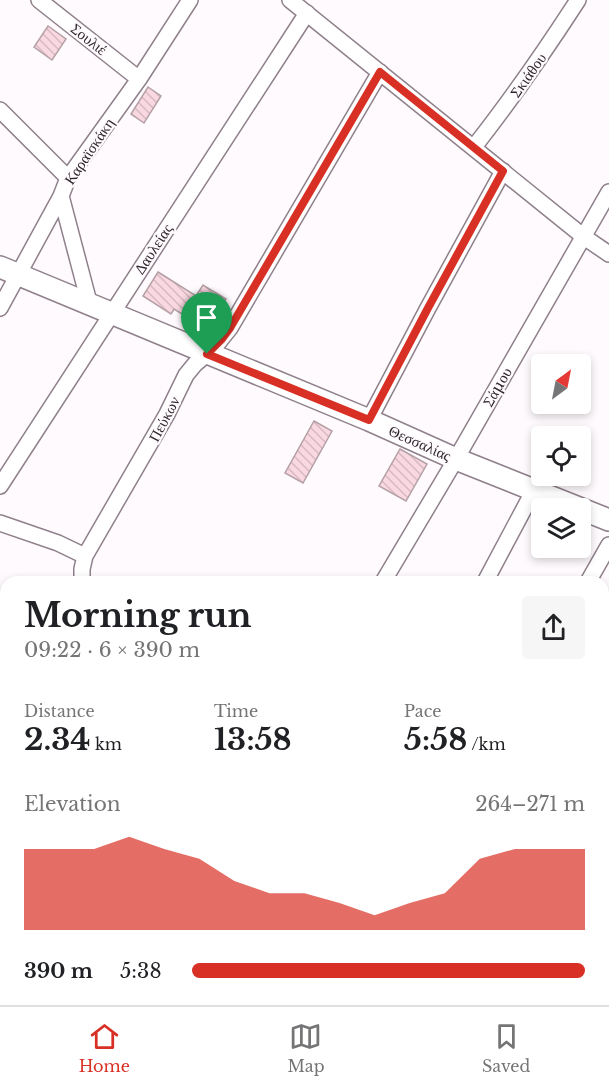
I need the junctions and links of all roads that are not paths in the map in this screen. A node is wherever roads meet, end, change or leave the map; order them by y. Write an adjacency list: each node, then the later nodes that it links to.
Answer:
1 (39, 0): 7 (street, Σουλιέ)
2 (190, 0): 7 (street, Καραϊσκάκη)
3 (290, 0): 5 (street)
4 (578, 0): 9 (street, Σκιάθου)
5 (307, 13): 6 (street); 19 (street, Δαυλείας)
6 (380, 72): 9 (street); 20 (street, Πεύκων)
7 (139, 79): 11 (street, Καραϊσκάκη)
8 (0, 110): 11 (street)
9 (474, 147): 10 (street)
10 (503, 171): 14 (street); 21 (street)
11 (68, 178): 13 (street, Καραϊσκάκη)
12 (609, 192): 14 (street, Σάμου)
13 (61, 196): 16 (street, Καραϊσκάκη); 17 (street)
14 (584, 237): 15 (street); 22 (street, Σάμου)
15 (609, 254)
16 (9, 271): 17 (street, Θεσσαλίας); 18 (street, Καραϊσκάκη)
17 (90, 306): 19 (street, Θεσσαλίας)
18 (0, 308)
19 (110, 314): 20 (street, Θεσσαλίας); 23 (street, Δαυλείας)
20 (207, 354): 21 (street, Θεσσαλίας); 28 (street, Πεύκων)
21 (369, 420): 22 (street, Θεσσαλίας)
22 (456, 459): 24 (street, Θεσσαλίας); 30 (street, Σάμου)
23 (0, 486)
24 (534, 490): 25 (street, Θεσσαλίας); 31 (street)
25 (609, 520)
26 (0, 523): 28 (street)
27 (609, 545): 32 (street)
28 (85, 556): 29 (street)
29 (83, 576)
30 (387, 576)
31 (488, 576)
32 (591, 576)

